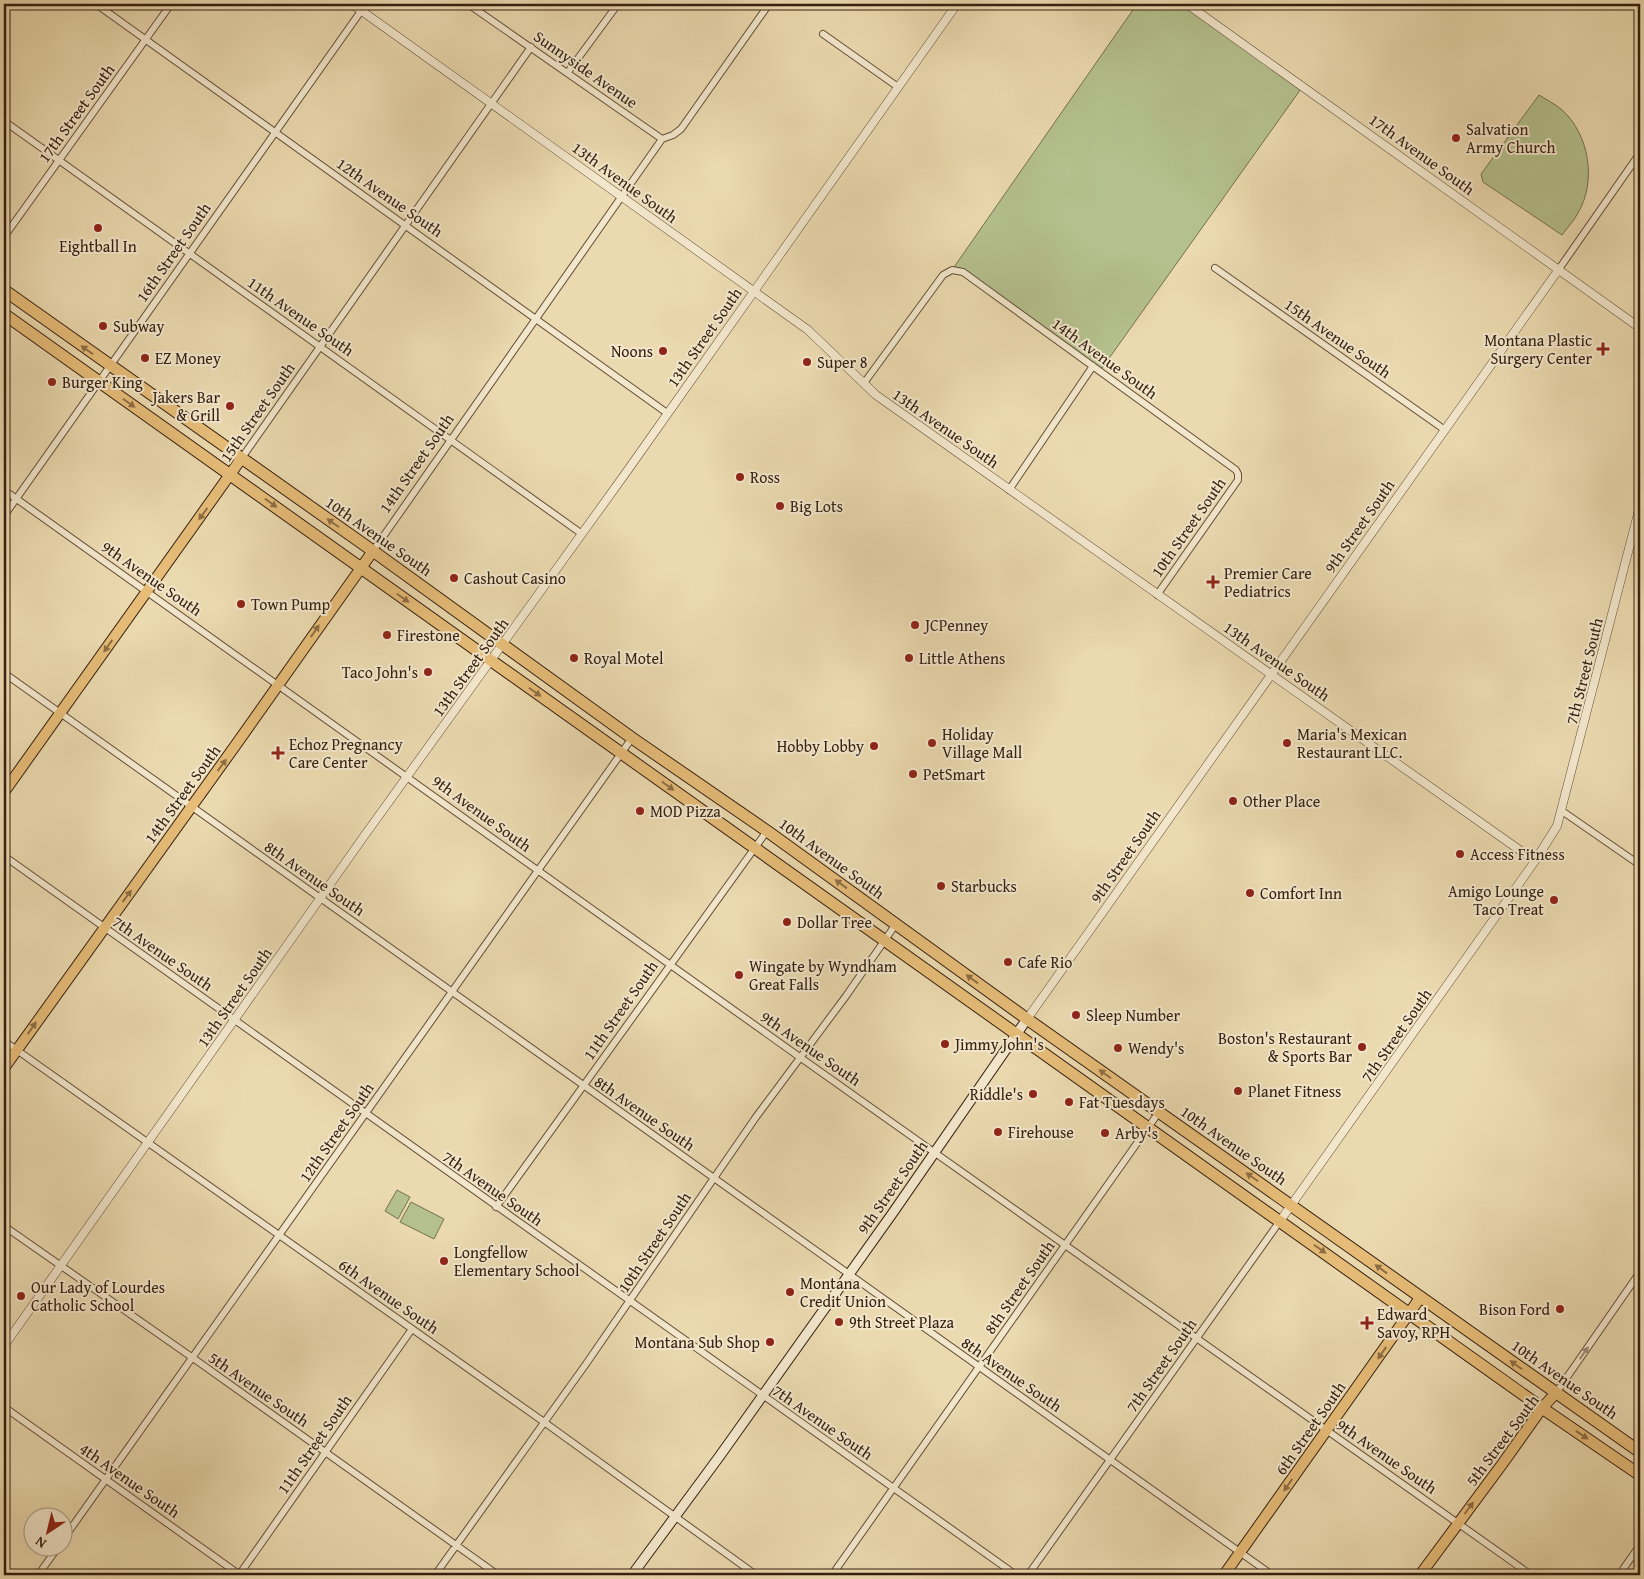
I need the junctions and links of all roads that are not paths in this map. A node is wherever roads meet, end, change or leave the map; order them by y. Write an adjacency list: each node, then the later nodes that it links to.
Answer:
1 (96, 4): 11 (street, 12th Avenue South)
2 (171, 4): 11 (street, 17th Street South)
3 (352, 4): 9 (street, 13th Avenue South)
4 (469, 4): 12 (street, Sunnyside Avenue)
5 (618, 4): 13 (street)
6 (769, 4): 18 (street, 14th Street South)
7 (957, 4): 14 (street, 13th Street South)
8 (1188, 4): 26 (street, 17th Avenue South)
9 (364, 7): 15 (street, 13th Avenue South); 17 (street, 16th Street South)
10 (824, 34): 14 (street)
11 (145, 40): 17 (street, 12th Avenue South); 20 (street, 17th Street South)
12 (532, 47): 13 (street, Sunnyside Avenue); 15 (street, 15th Street South)
13 (568, 72): 18 (street, Sunnyside Avenue)
14 (898, 87): 28 (street, 13th Street South)
15 (492, 103): 21 (street, 13th Avenue South); 22 (street, 15th Street South)
16 (4, 121): 20 (street, 11th Avenue South)
17 (276, 132): 22 (street, 12th Avenue South); 24 (street, 16th Street South)
18 (662, 139): 21 (street, 14th Street South)
19 (1640, 153): 26 (street, 9th Street South)
20 (59, 161): 23 (street, 17th Street South); 24 (street, 11th Avenue South)
21 (623, 197): 28 (street, 13th Avenue South); 30 (street, 14th Street South)
22 (406, 225): 30 (street, 12th Avenue South); 32 (street, 15th Street South)
23 (4, 237)
24 (189, 253): 32 (street, 11th Avenue South); 33 (street, 16th Street South)
25 (1215, 268): 38 (street, 15th Avenue South)
26 (1559, 269): 31 (street, 17th Avenue South); 38 (street, 9th Street South)
27 (4, 290): 33 (highway, 10th Avenue South, one-way to 27)
28 (754, 291): 36 (street, 13th Avenue South); 37 (street, 13th Street South)
29 (4, 314): 35 (highway)
30 (537, 318): 37 (street, 12th Avenue South); 39 (street, 14th Street South)
31 (1640, 328)
32 (321, 347): 39 (street, 11th Avenue South); 40 (street, 15th Street South)
33 (110, 366): 35 (street, 16th Street South); 40 (highway, 10th Avenue South)
34 (1094, 366): 36 (street, 14th Avenue South); 42 (street, 14th Avenue South); 44 (street)
35 (98, 382): 41 (highway, one-way to 41); 45 (street, 16th Street South)
36 (864, 383): 44 (street, 13th Avenue South)
37 (668, 413): 48 (street, 13th Street South)
38 (1445, 430): 56 (street, 9th Street South)
39 (450, 440): 48 (street, 11th Avenue South); 49 (street, 14th Street South)
40 (241, 459): 41 (main road, 15th Street South); 49 (highway, 10th Avenue South, one-way to 40)
41 (231, 474): 50 (highway, one-way to 50); 51 (main road, 15th Street South, one-way to 51)
42 (1238, 474): 52 (street, 10th Street South)
43 (4, 490): 45 (street, 9th Avenue South)
44 (1010, 490): 52 (street, 13th Avenue South)
45 (16, 499): 47 (street, 16th Street South); 51 (street, 9th Avenue South)
46 (1640, 506): 64 (street, 7th Street South)
47 (4, 516)
48 (582, 534): 53 (street, 13th Street South)
49 (373, 551): 50 (main road, 14th Street South); 53 (highway, 10th Avenue South)
50 (361, 568): 54 (highway, one-way to 54); 57 (main road, 14th Street South, one-way to 50)
51 (147, 592): 57 (street, 9th Avenue South); 58 (main road, 15th Street South, one-way to 58)
52 (1158, 595): 56 (street, 13th Avenue South)
53 (503, 645): 54 (street, 13th Street South); 59 (highway, 10th Avenue South)
54 (492, 660): 60 (highway, one-way to 60); 61 (street, 13th Street South)
55 (4, 673): 58 (street, 8th Avenue South)
56 (1272, 674): 68 (street, 13th Avenue South); 77 (street, 9th Street South)
57 (278, 685): 61 (street, 9th Avenue South); 63 (main road, 14th Street South, one-way to 57)
58 (61, 713): 62 (main road, 15th Street South); 63 (street, 8th Avenue South)
59 (632, 738): 60 (street, 12th Street South); 65 (highway, 10th Avenue South)
60 (622, 753): 66 (highway, one-way to 66); 70 (street, 12th Street South)
61 (408, 777): 70 (street, 9th Avenue South); 71 (street, 13th Street South)
62 (4, 792)
63 (191, 807): 71 (street, 8th Avenue South); 73 (main road, 14th Street South, one-way to 63)
64 (1562, 812): 68 (street, 7th Street South); 69 (street)
65 (767, 831): 66 (street, 11th Street South); 72 (highway, 10th Avenue South, one-way to 65)
66 (754, 849): 74 (highway); 75 (street, 11th Street South)
67 (4, 856): 73 (street, 7th Avenue South)
68 (1535, 861): 91 (street, 7th Street South)
69 (1640, 865)
70 (539, 871): 75 (street, 9th Avenue South); 76 (street, 12th Street South)
71 (320, 898): 76 (street, 8th Avenue South); 78 (street, 13th Street South)
72 (896, 924): 74 (street, 10th Street South); 77 (highway, 10th Avenue South, one-way to 72)
73 (104, 927): 78 (street, 7th Avenue South); 81 (main road, 14th Street South, one-way to 73)
74 (884, 941): 79 (highway); 82 (street, 10th Street South)
75 (670, 964): 82 (street, 9th Avenue South); 84 (street, 11th Street South)
76 (452, 992): 84 (street, 8th Avenue South); 86 (street, 12th Street South)
77 (1027, 1019): 79 (main road, 9th Street South); 85 (highway, 10th Avenue South, one-way to 77)
78 (234, 1020): 86 (street, 7th Avenue South); 88 (street, 13th Street South)
79 (1017, 1033): 87 (highway); 89 (main road, 9th Street South)
80 (4, 1040): 81 (street, 6th Avenue South)
81 (17, 1050): 83 (main road, 14th Street South); 88 (street, 6th Avenue South)
82 (801, 1058): 89 (street, 9th Avenue South); 90 (street, 10th Street South)
83 (4, 1068)
84 (582, 1086): 90 (street, 8th Avenue South); 92 (street, 11th Street South)
85 (1159, 1112): 87 (street, 8th Street South); 91 (highway, 10th Avenue South, one-way to 85)
86 (365, 1114): 92 (street, 7th Avenue South); 95 (street, 12th Street South)
87 (1148, 1126): 93 (highway); 96 (street, 8th Street South)
88 (148, 1143): 95 (street, 6th Avenue South); 97 (street, 13th Street South)
89 (935, 1152): 96 (street, 9th Avenue South); 99 (main road, 9th Street South)
90 (714, 1179): 99 (street, 8th Avenue South); 101 (street, 10th Street South)
91 (1292, 1206): 93 (street, 7th Street South); 100 (highway, 10th Avenue South, one-way to 91)
92 (496, 1207): 101 (street, 7th Avenue South)
93 (1280, 1221): 102 (highway, one-way to 102); 104 (street, 7th Street South)
94 (4, 1226): 97 (street, 5th Avenue South)
95 (280, 1236): 103 (street, 6th Avenue South); 106 (street, 12th Street South)
96 (1065, 1244): 104 (street, 9th Avenue South); 107 (street, 8th Street South)
97 (60, 1266): 105 (street, 13th Street South); 106 (street, 5th Avenue South)
98 (1640, 1272): 108 (street, 5th Street South, one-way to 98)
99 (848, 1274): 107 (street, 8th Avenue South); 109 (main road, 9th Street South)
100 (1420, 1298): 102 (main road, 6th Street South); 108 (highway, 10th Avenue South, one-way to 100)
101 (630, 1301): 109 (street, 7th Avenue South); 112 (street, 10th Street South)
102 (1410, 1313): 111 (highway); 113 (main road, 6th Street South, one-way to 113)
103 (412, 1329): 112 (street, 6th Avenue South); 115 (street, 11th Street South)
104 (1197, 1338): 113 (street, 9th Avenue South); 116 (street, 7th Street South)
105 (4, 1346)
106 (193, 1358): 115 (street, 5th Avenue South); 118 (street, 12th Street South)
107 (979, 1367): 116 (street, 8th Avenue South); 119 (street, 8th Street South)
108 (1556, 1394): 111 (main road, 5th Street South); 114 (highway, 10th Avenue South)
109 (762, 1396): 119 (street, 7th Avenue South); 120 (main road, 9th Street South)
110 (4, 1407): 118 (street, 4th Avenue South)
111 (1542, 1408): 117 (highway, one-way to 117); 121 (main road, 5th Street South, one-way to 111)
112 (544, 1422): 120 (street, 6th Avenue South); 124 (street, 10th Street South)
113 (1327, 1430): 121 (street, 9th Avenue South); 125 (main road, 6th Street South, one-way to 125)
114 (1640, 1452)
115 (326, 1453): 124 (street, 5th Avenue South); 128 (street, 11th Street South)
116 (1110, 1461): 125 (street, 8th Avenue South); 135 (street, 7th Street South)
117 (1640, 1475)
118 (106, 1480): 122 (street, 12th Street South); 128 (street, 4th Avenue South)
119 (894, 1488): 133 (street, 8th Street South); 134 (street, 7th Avenue South)
120 (675, 1517): 131 (main road, 9th Street South); 132 (street, 6th Avenue South)
121 (1458, 1523): 138 (main road, 5th Street South); 139 (street, 9th Avenue South)
122 (72, 1527)
123 (1640, 1545): 140 (street)
124 (456, 1546): 129 (street, 10th Street South); 130 (street, 5th Avenue South)
125 (1240, 1553): 136 (main road, 6th Street South); 137 (street, 8th Avenue South)
126 (52, 1556): 127 (street)
127 (38, 1575)
128 (239, 1575)
129 (435, 1575)
130 (498, 1575)
131 (632, 1575)
132 (756, 1575)
133 (832, 1575)
134 (1016, 1575)
135 (1028, 1575)
136 (1224, 1575)
137 (1272, 1575)
138 (1420, 1575)
139 (1531, 1575)
140 (1619, 1575)

